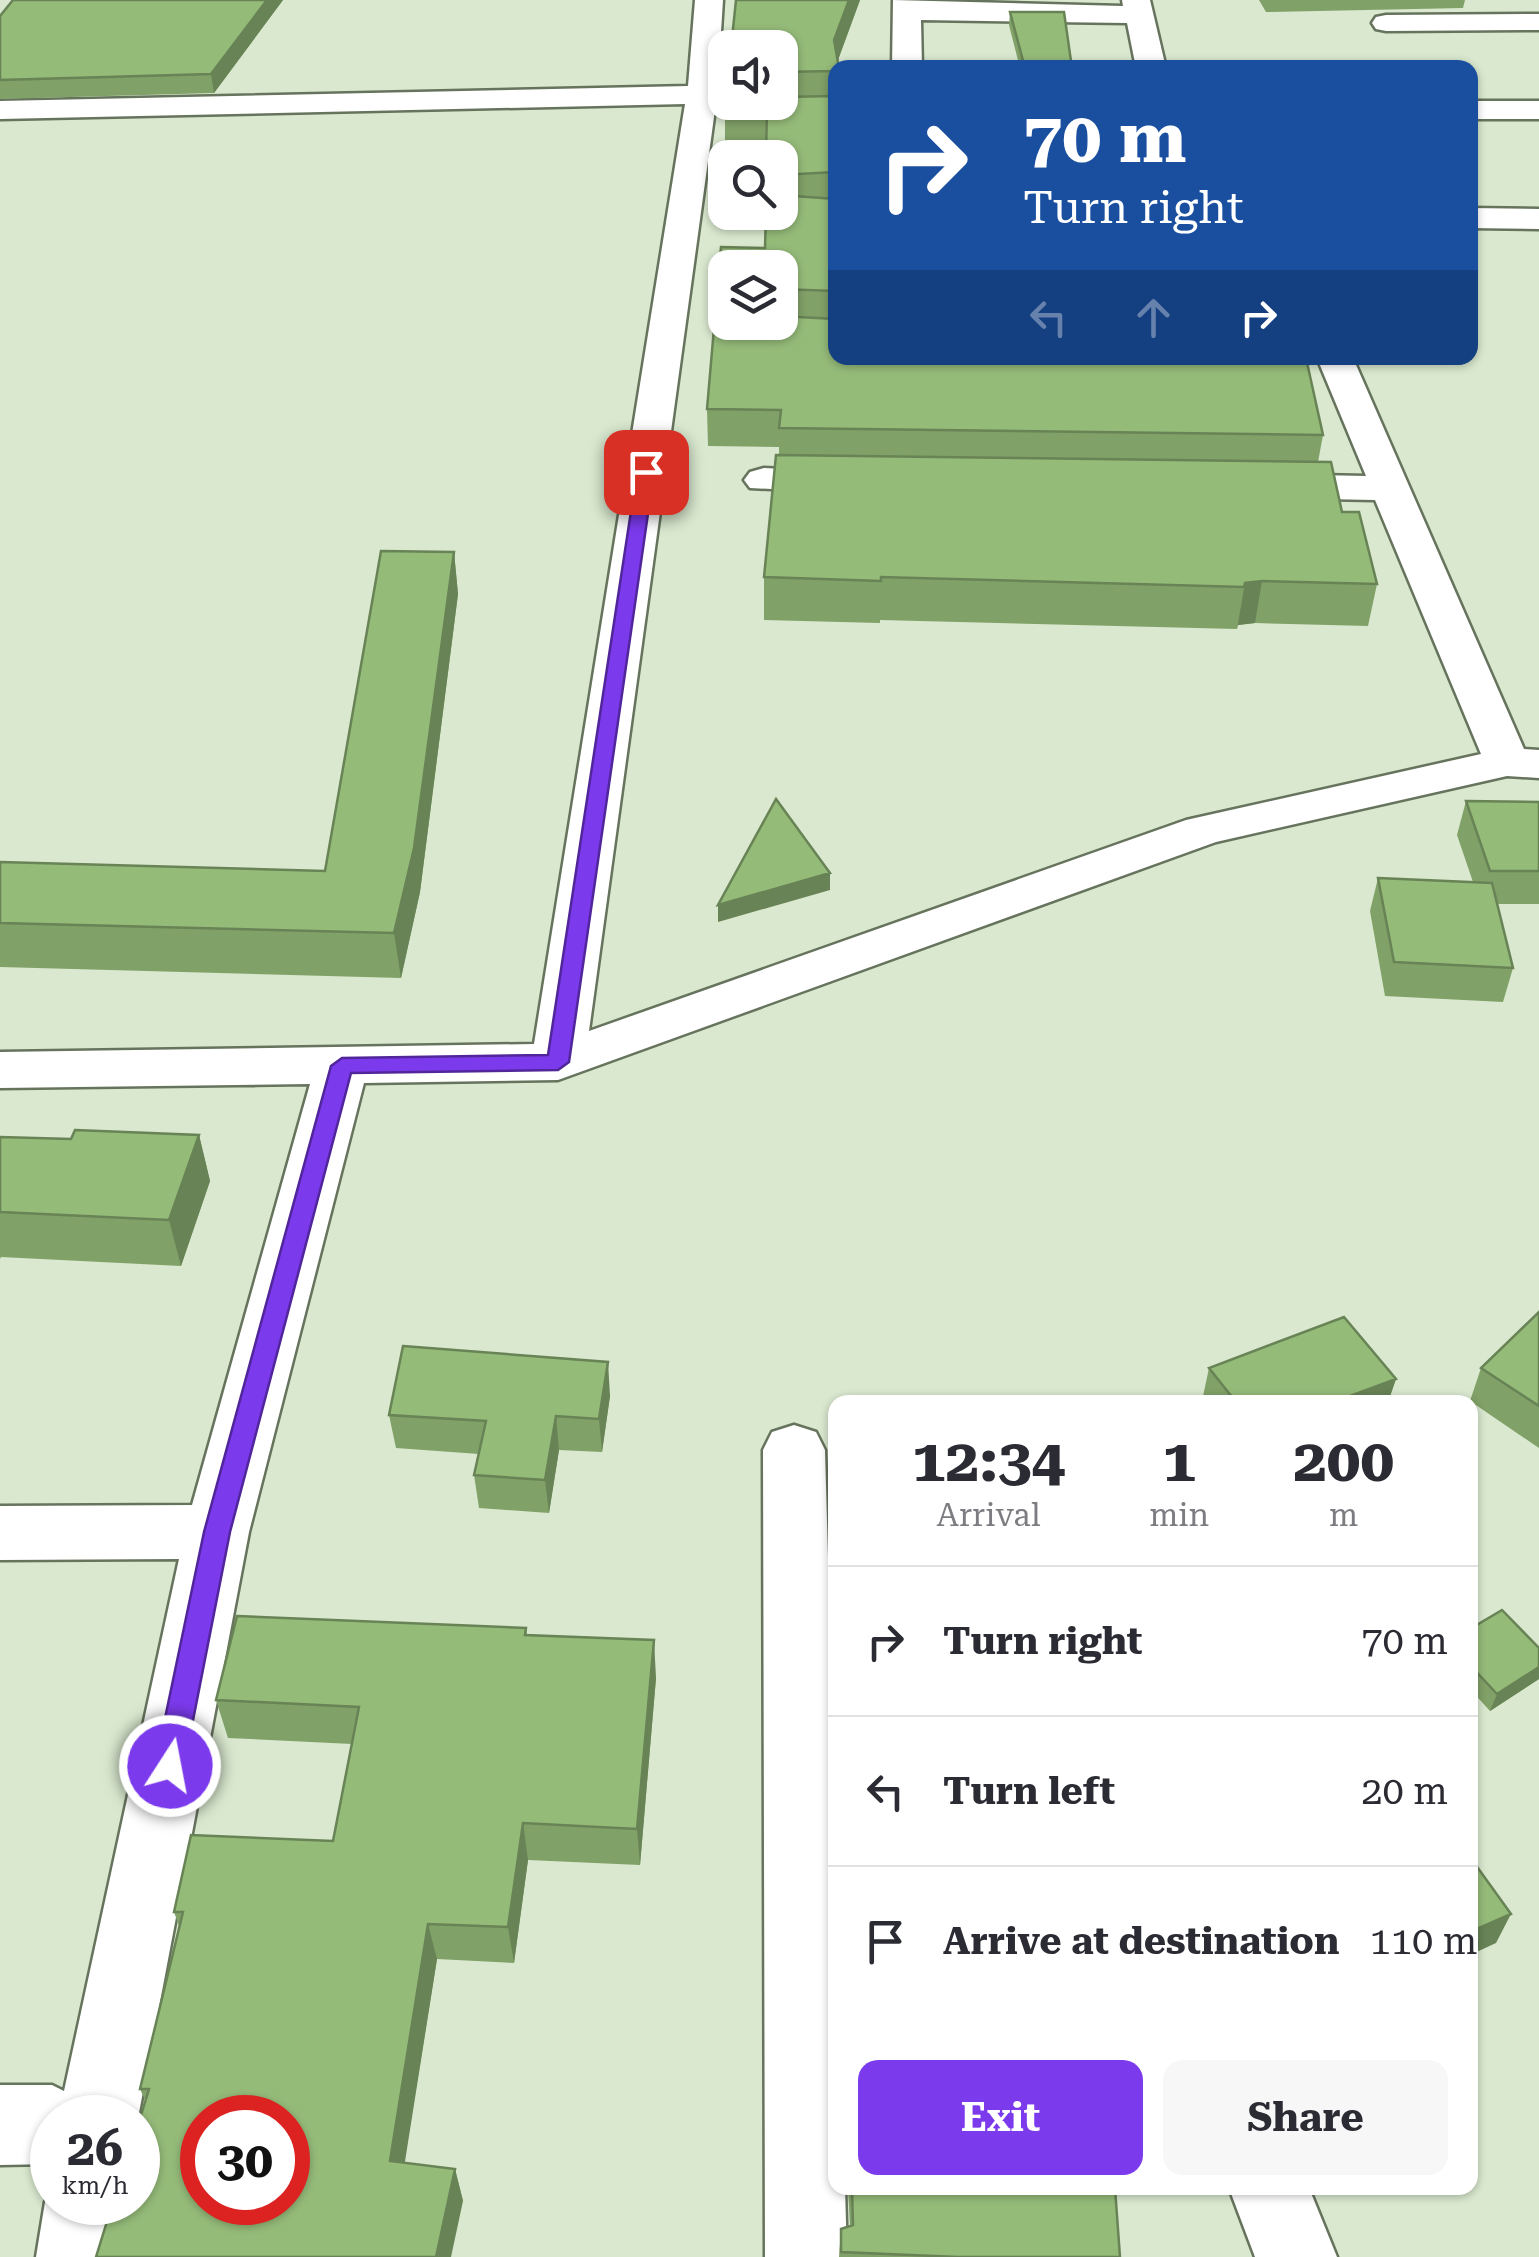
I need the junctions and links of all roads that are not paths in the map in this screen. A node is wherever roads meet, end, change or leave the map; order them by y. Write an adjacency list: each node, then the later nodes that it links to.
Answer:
1 (710, 0): 6 (street)
2 (907, 6): 3 (street); 8 (street)
3 (1138, 7): 9 (street)
4 (1381, 11): 5 (street); 7 (street)
5 (1539, 22)
6 (711, 30)
7 (1399, 52)
8 (908, 60)
9 (1149, 60)
10 (0, 110): 11 (street)
11 (708, 110)
12 (1478, 110): 13 (street)
13 (1539, 110)
14 (710, 120): 23 (street)
15 (1478, 218): 16 (street)
16 (1539, 219)
17 (1339, 365): 21 (street)
18 (764, 480): 19 (street)
19 (882, 482)
20 (1234, 486): 21 (street)
21 (1391, 488): 22 (street)
22 (1523, 763): 23 (street)
23 (558, 1062): 24 (street)
24 (342, 1066): 25 (street); 28 (street)
25 (0, 1070)
26 (828, 1470): 35 (street)
27 (0, 1532): 28 (street)
28 (217, 1532): 29 (street)
29 (103, 2095)
30 (0, 2125): 31 (street)
31 (30, 2125)
32 (1272, 2195): 36 (street)
33 (82, 2225): 34 (street)
34 (77, 2257)
35 (806, 2257)
36 (1296, 2257)

